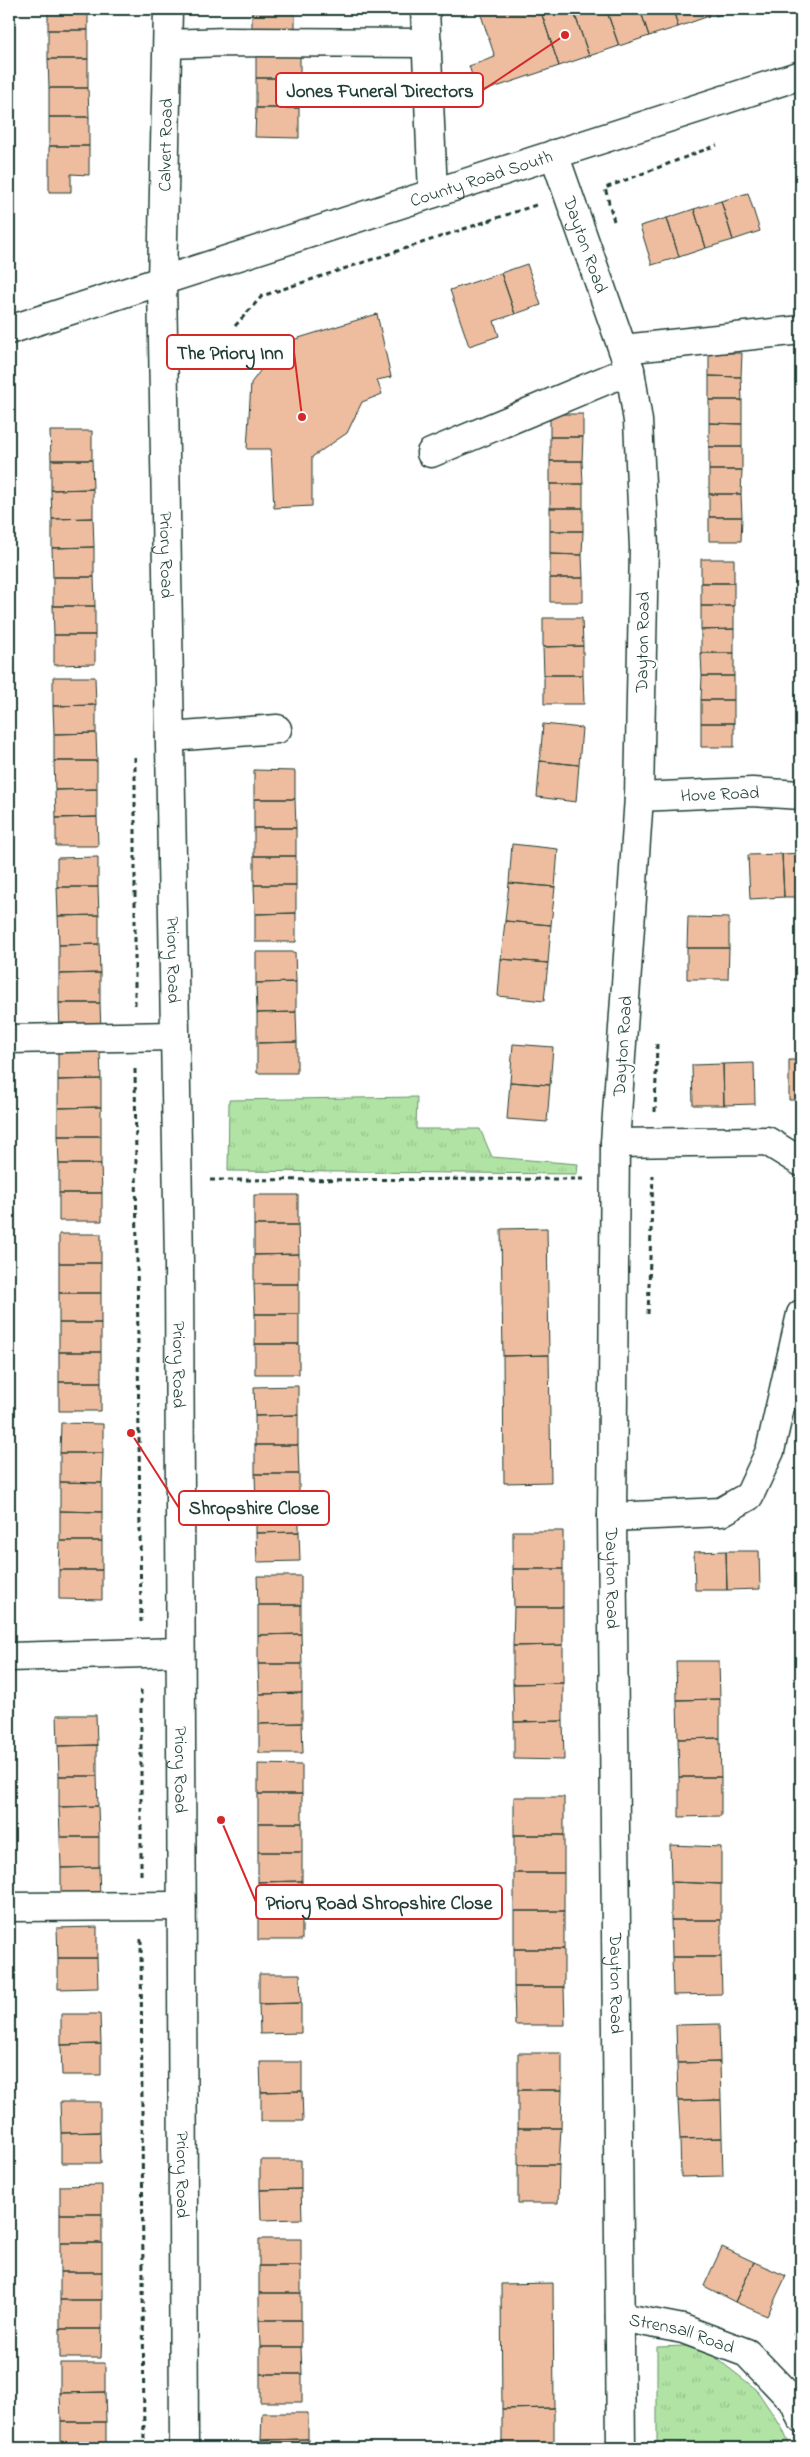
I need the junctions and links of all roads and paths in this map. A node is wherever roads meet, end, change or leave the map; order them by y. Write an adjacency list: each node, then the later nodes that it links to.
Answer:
1 (168, 9): 4 (street, Calvert Road)
2 (425, 9): 3 (street)
3 (427, 43): 4 (street); 7 (street)
4 (168, 44): 9 (street, Calvert Road)
5 (801, 75): 6 (street, County Road South)
6 (554, 154): 7 (street, County Road South); 13 (street, Dayton Road)
7 (433, 193): 9 (street, County Road South)
8 (541, 204): 10 (path)
9 (162, 282): 11 (street, County Road South); 16 (street, Priory Road)
10 (235, 326)
11 (9, 330)
12 (801, 330): 13 (street)
13 (626, 359): 14 (street); 19 (street, Dayton Road)
14 (431, 453)
15 (277, 729): 16 (street)
16 (170, 737): 20 (street, Priory Road)
17 (135, 753): 21 (path)
18 (801, 795): 19 (street, Hove Road)
19 (640, 797): 23 (street, Dayton Road)
20 (175, 1036): 21 (street); 26 (street, Priory Road)
21 (135, 1038): 22 (street); 30 (path)
22 (9, 1039)
23 (616, 1143): 24 (street); 28 (street, Dayton Road)
24 (801, 1162)
25 (592, 1179): 26 (path)
26 (177, 1181): 29 (street, Priory Road)
27 (801, 1314): 28 (street, Dayton Road)
28 (612, 1518): 35 (street, Dayton Road)
29 (180, 1652): 30 (street); 32 (street, Priory Road)
30 (142, 1653): 31 (street); 34 (path)
31 (9, 1657)
32 (181, 1906): 34 (street); 38 (street, Priory Road)
33 (9, 1907): 34 (street)
34 (141, 1907): 37 (path)
35 (620, 2318): 36 (street, Strensall Road); 39 (street, Dayton Road)
36 (801, 2418)
37 (144, 2448)
38 (184, 2448)
39 (621, 2448)

